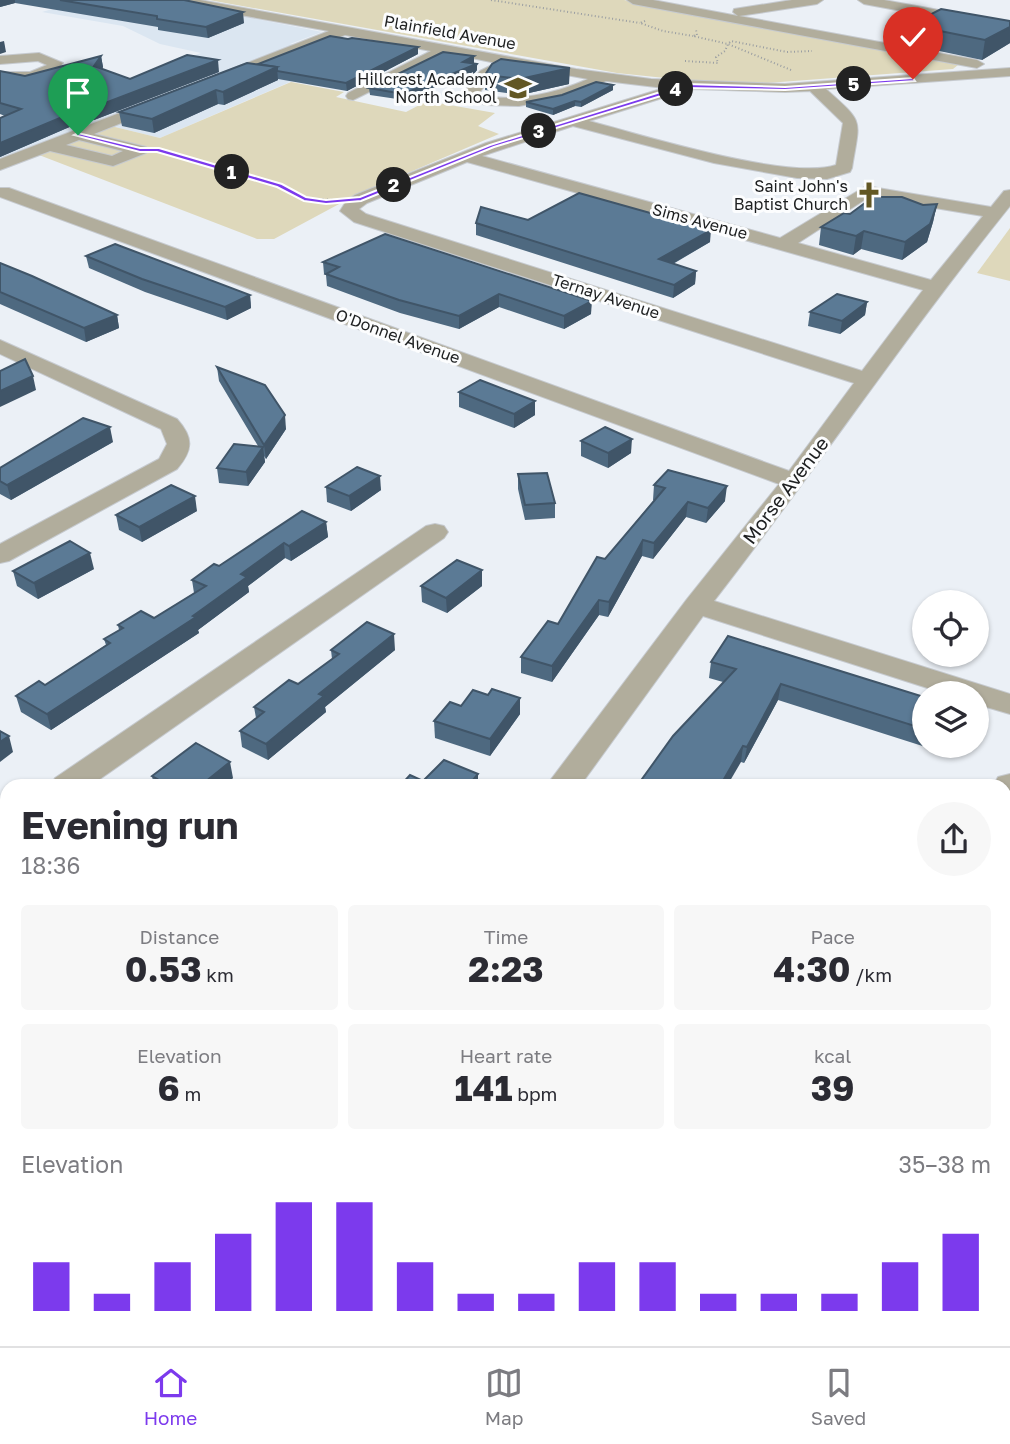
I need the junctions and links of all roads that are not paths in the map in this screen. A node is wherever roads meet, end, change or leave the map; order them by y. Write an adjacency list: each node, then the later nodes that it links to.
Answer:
1 (179, 0): 11 (street, Plainfield Avenue)
2 (633, 0): 6 (street)
3 (817, 0): 6 (street)
4 (864, 0): 8 (street)
5 (886, 14): 10 (street)
6 (714, 15): 9 (street)
7 (817, 23): 9 (street)
8 (1010, 27)
9 (796, 30): 13 (street)
10 (927, 30): 12 (street); 13 (street)
11 (342, 31): 14 (street, Plainfield Avenue); 20 (street)
12 (1010, 36)
13 (892, 48): 17 (street)
14 (445, 49): 16 (street, Plainfield Avenue); 23 (street)
15 (0, 60): 18 (street)
16 (510, 61): 19 (street, Plainfield Avenue); 19 (street)
17 (1010, 71): 22 (street, Plainfield Avenue)
18 (0, 76)
19 (603, 77): 21 (street, Plainfield Avenue)
20 (203, 86)
21 (686, 86): 22 (street, Plainfield Avenue); 25 (street)
22 (815, 87): 25 (street)
23 (353, 96)
24 (165, 101): 26 (street)
25 (571, 121): 28 (street)
26 (78, 135): 27 (street); 27 (street)
27 (49, 146): 29 (street)
28 (464, 156): 32 (street, Sims Avenue); 35 (street, Ternay Avenue)
29 (0, 165)
30 (3, 192): 36 (street, O'Donnel Avenue)
31 (1003, 204): 32 (street); 33 (street, Morse Avenue)
32 (783, 244): 33 (street, Sims Avenue)
33 (935, 286): 35 (street, Morse Avenue)
34 (4, 352): 38 (street)
35 (867, 380): 36 (street, Morse Avenue)
36 (794, 481): 39 (street, Morse Avenue)
37 (435, 532): 43 (street)
38 (0, 555)
39 (697, 604): 40 (street); 44 (street, Morse Avenue)
40 (938, 681)
41 (989, 697): 42 (street)
42 (1010, 704)
43 (77, 779)
44 (567, 779)

